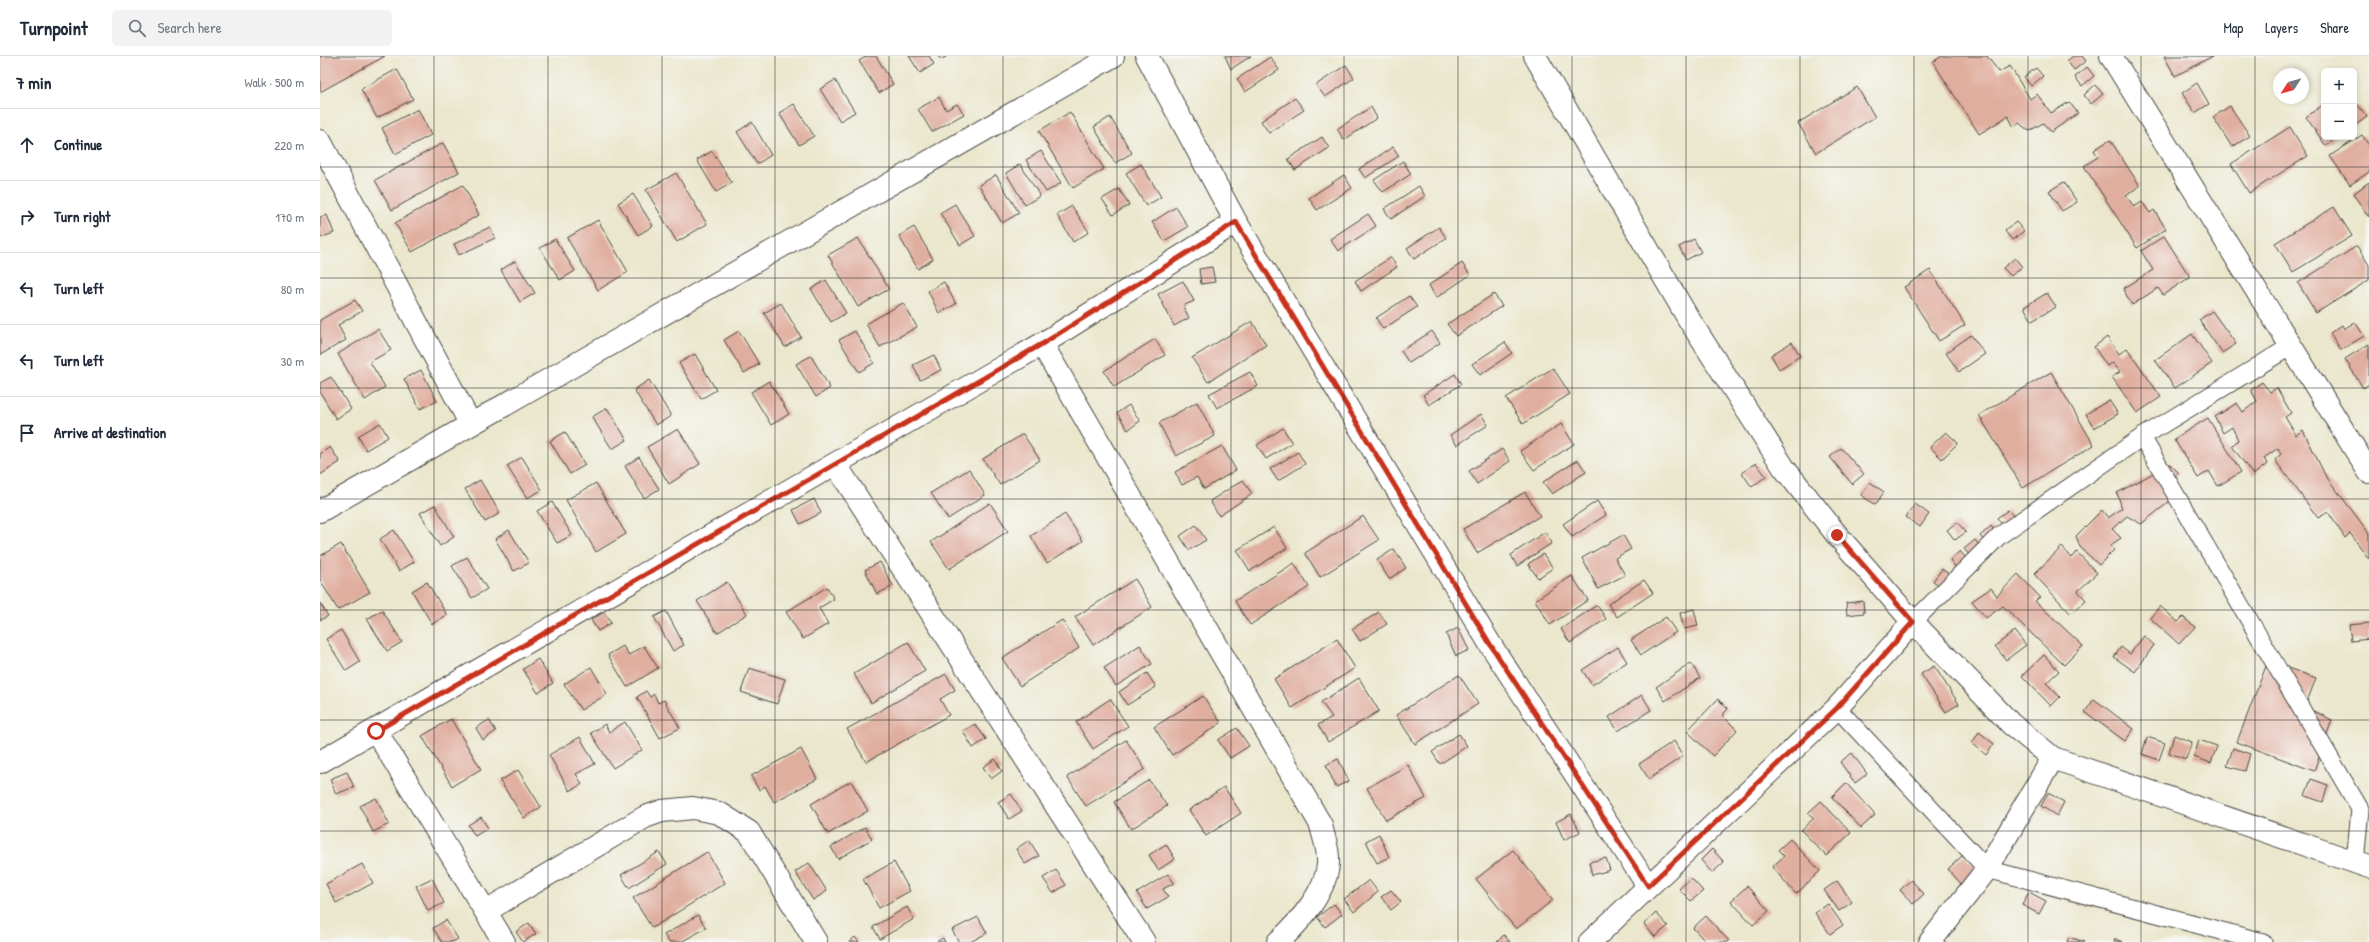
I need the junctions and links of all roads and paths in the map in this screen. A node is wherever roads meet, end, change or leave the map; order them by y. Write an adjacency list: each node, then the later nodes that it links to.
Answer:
1 (1113, 56): 9 (street)
2 (1147, 56): 6 (street)
3 (1535, 56): 14 (street)
4 (2111, 56): 8 (street)
5 (320, 141): 9 (street)
6 (1236, 222): 7 (street); 21 (street)
7 (1042, 344): 11 (street); 26 (street)
8 (2291, 346): 10 (lane); 12 (street)
9 (470, 423): 13 (street)
10 (2142, 437): 14 (lane); 19 (lane)
11 (836, 465): 16 (street); 25 (street)
12 (2369, 472)
13 (320, 511)
14 (1913, 622): 15 (street); 17 (street)
15 (1837, 708): 20 (lane); 21 (street)
16 (376, 731): 18 (street); 22 (street)
17 (2053, 758): 19 (street); 20 (street)
18 (320, 762)
19 (2362, 865)
20 (1987, 869): 28 (street); 29 (lane)
21 (1648, 886): 27 (street)
22 (486, 911): 23 (street); 24 (street)
23 (504, 942)
24 (816, 942)
25 (1144, 942)
26 (1278, 942)
27 (1590, 942)
28 (1930, 942)
29 (2263, 942)

